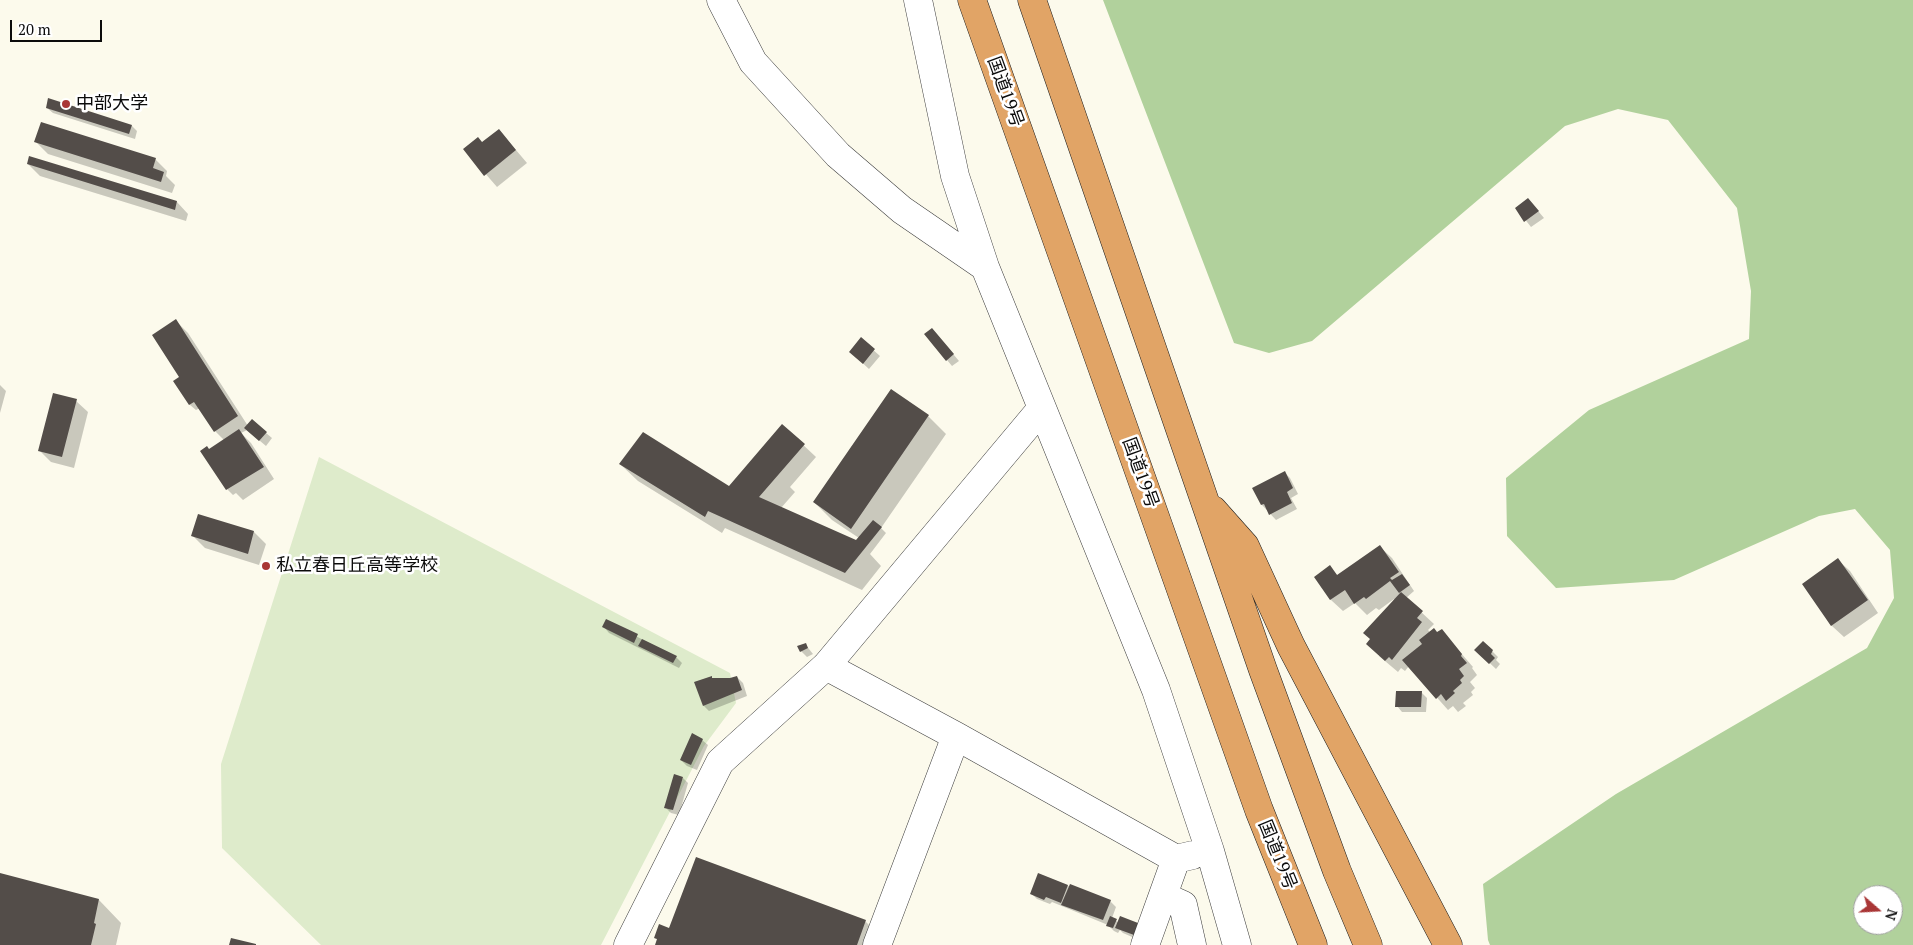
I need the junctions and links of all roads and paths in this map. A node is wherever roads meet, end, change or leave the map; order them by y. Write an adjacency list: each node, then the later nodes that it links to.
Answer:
1 (721, 0): 5 (street)
2 (918, 0): 5 (street)
3 (972, 0): 18 (highway, 国道19号)
4 (1032, 0): 7 (highway)
5 (986, 267): 6 (street)
6 (1042, 408): 8 (street); 10 (street)
7 (1205, 501): 19 (highway); 20 (highway)
8 (826, 666): 9 (street); 13 (street)
9 (956, 736): 11 (street); 14 (street)
10 (1210, 851): 11 (street); 17 (street)
11 (1176, 859): 12 (street)
12 (1163, 896): 15 (street); 16 (street)
13 (628, 945)
14 (877, 945)
15 (1145, 945)
16 (1192, 945)
17 (1238, 945)
18 (1312, 945)
19 (1368, 945)
20 (1448, 945)

